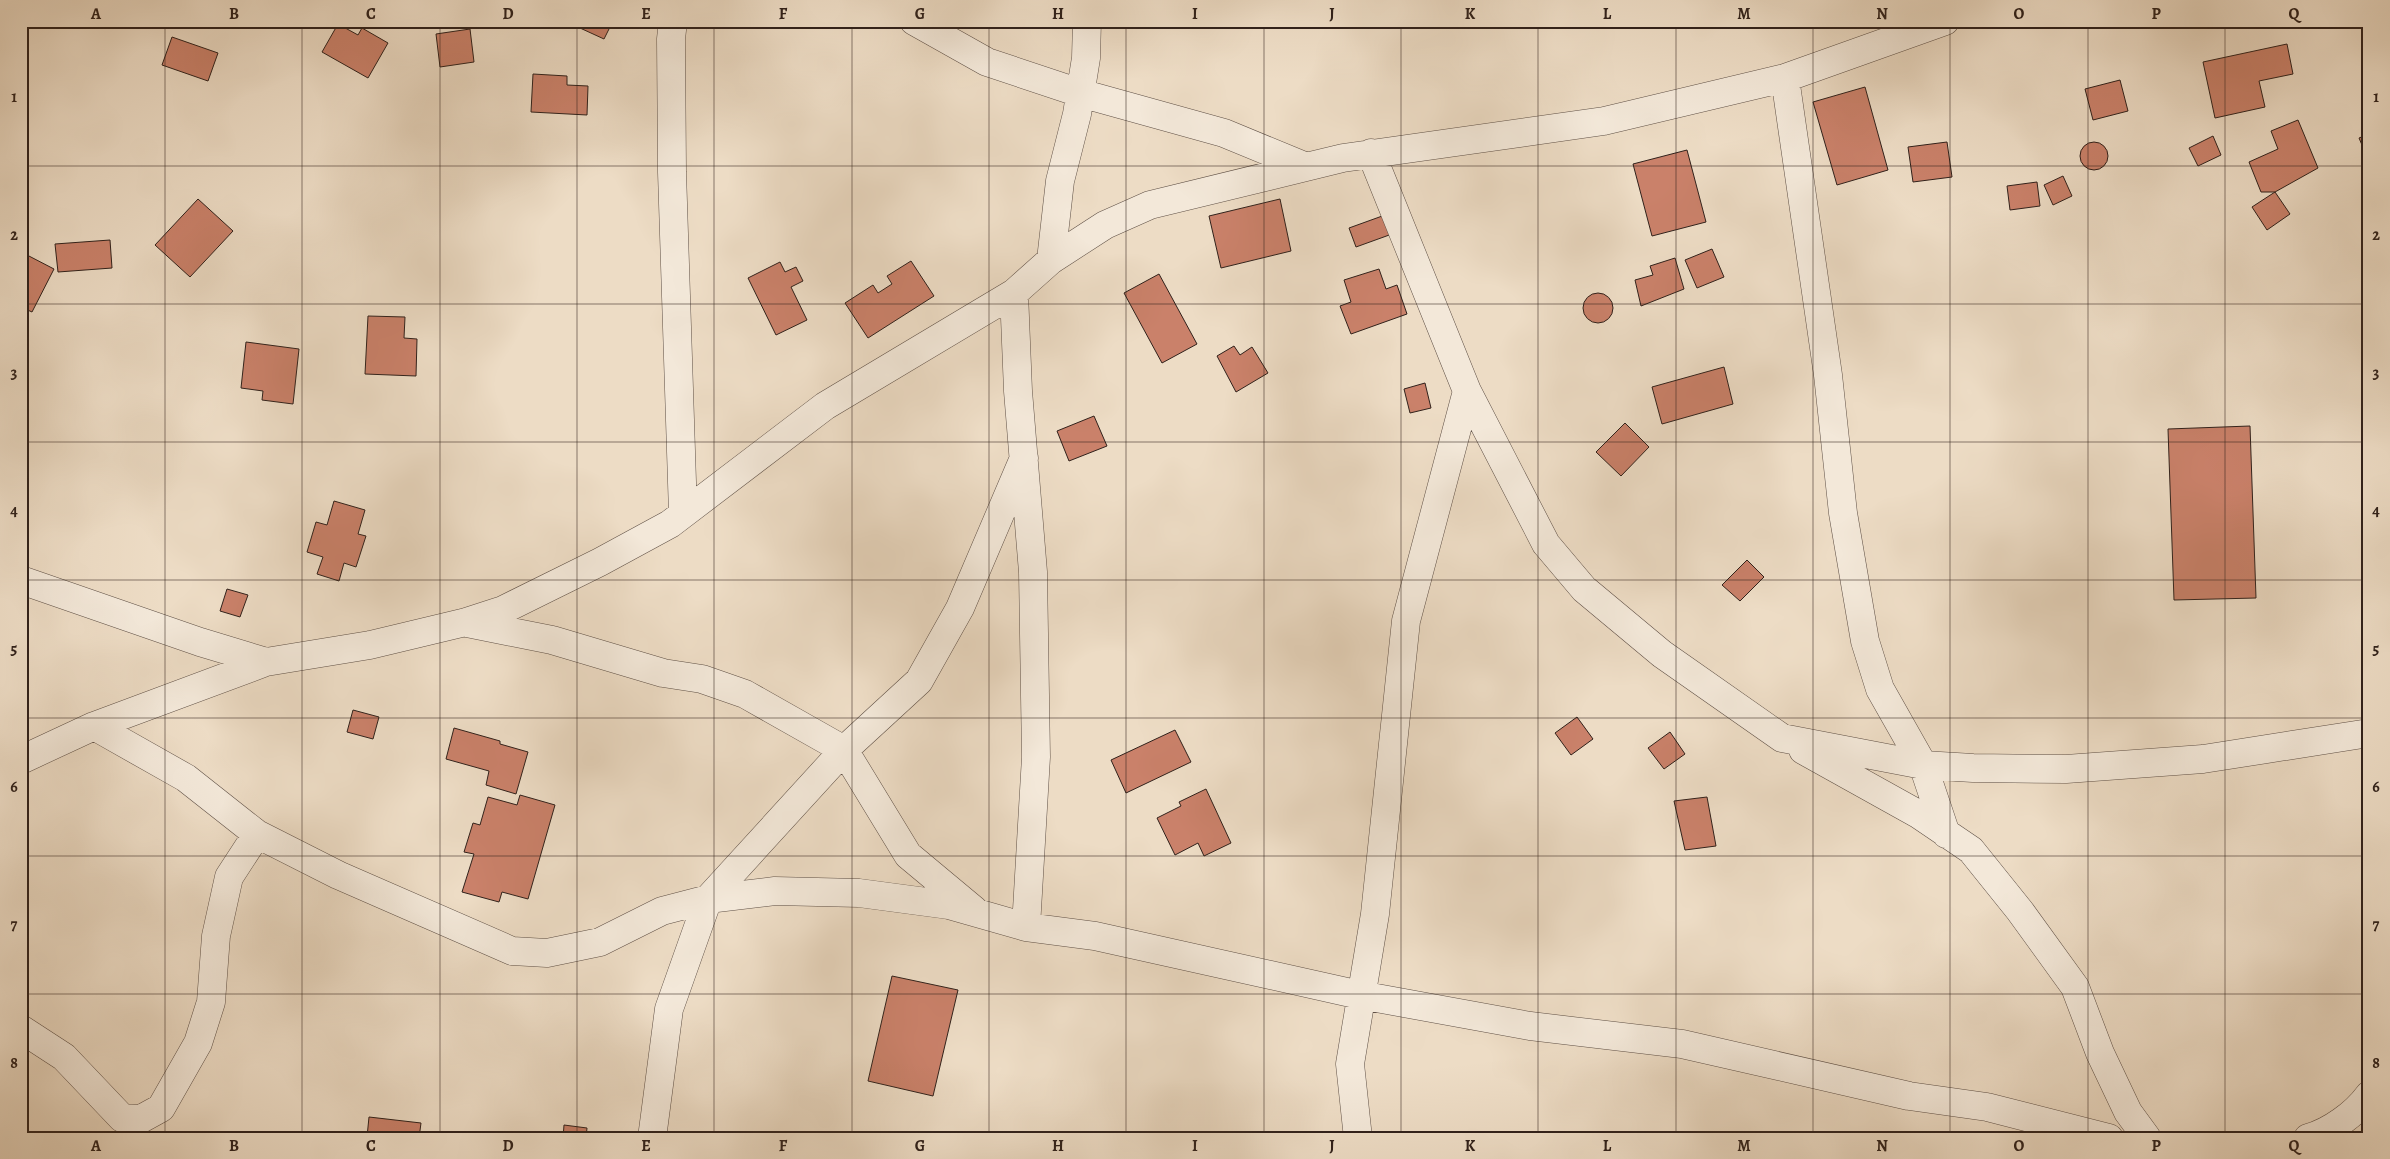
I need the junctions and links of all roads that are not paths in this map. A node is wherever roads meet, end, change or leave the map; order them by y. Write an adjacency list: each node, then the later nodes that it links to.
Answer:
1 (673, 21): 13 (street)
2 (914, 21): 6 (street)
3 (1087, 21): 6 (street)
4 (1945, 21): 5 (street)
5 (1785, 78): 7 (street); 22 (street)
6 (1080, 93): 8 (street); 9 (street)
7 (1371, 153): 8 (street); 11 (street)
8 (1304, 166): 9 (street)
9 (1051, 260): 10 (street)
10 (1014, 292): 12 (street); 13 (street)
11 (1467, 391): 19 (street); 28 (street)
12 (1024, 458): 20 (street); 27 (street)
13 (683, 513): 15 (street)
14 (21, 580): 16 (street)
15 (466, 622): 16 (street); 20 (street)
16 (266, 662): 17 (street)
17 (94, 726): 21 (street); 23 (street)
18 (2369, 733): 22 (street)
19 (1782, 738): 22 (street); 24 (street)
20 (844, 750): 25 (street); 26 (street)
21 (21, 760)
22 (1923, 765): 24 (street)
23 (257, 834): 25 (street); 29 (street)
24 (1946, 834): 34 (street)
25 (708, 900): 26 (street); 31 (street)
26 (979, 914): 27 (street)
27 (1026, 927): 28 (street)
28 (1360, 995): 32 (street); 33 (street)
29 (21, 1028)
30 (2369, 1096): 35 (street)
31 (652, 1138)
32 (1358, 1138)
33 (2109, 1138)
34 (2147, 1138)
35 (2308, 1138)

